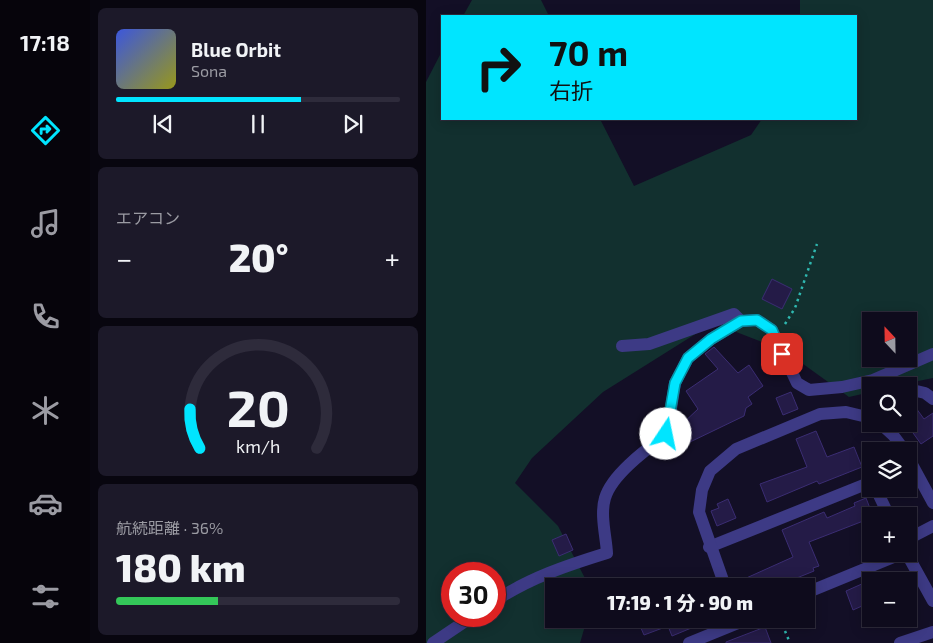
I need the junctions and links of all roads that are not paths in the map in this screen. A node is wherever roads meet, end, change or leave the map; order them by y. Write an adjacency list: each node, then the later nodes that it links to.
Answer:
1 (741, 321): 2 (street); 3 (street); 19 (street)
2 (622, 346)
3 (933, 354)
4 (917, 392): 5 (street)
5 (933, 399)
6 (862, 416): 14 (street)
7 (889, 432): 8 (street)
8 (898, 442)
9 (917, 474): 11 (street)
10 (862, 486): 14 (street)
11 (933, 503)
12 (933, 526): 13 (street)
13 (917, 534)
14 (709, 547): 17 (street)
15 (882, 562): 18 (street)
16 (911, 562): 20 (street)
17 (722, 578)
18 (815, 590)
19 (506, 593)
20 (933, 601)
21 (456, 627): 24 (street)
22 (724, 628): 25 (street)
23 (933, 632): 26 (street)
24 (433, 643)
25 (689, 643)
26 (900, 643)

